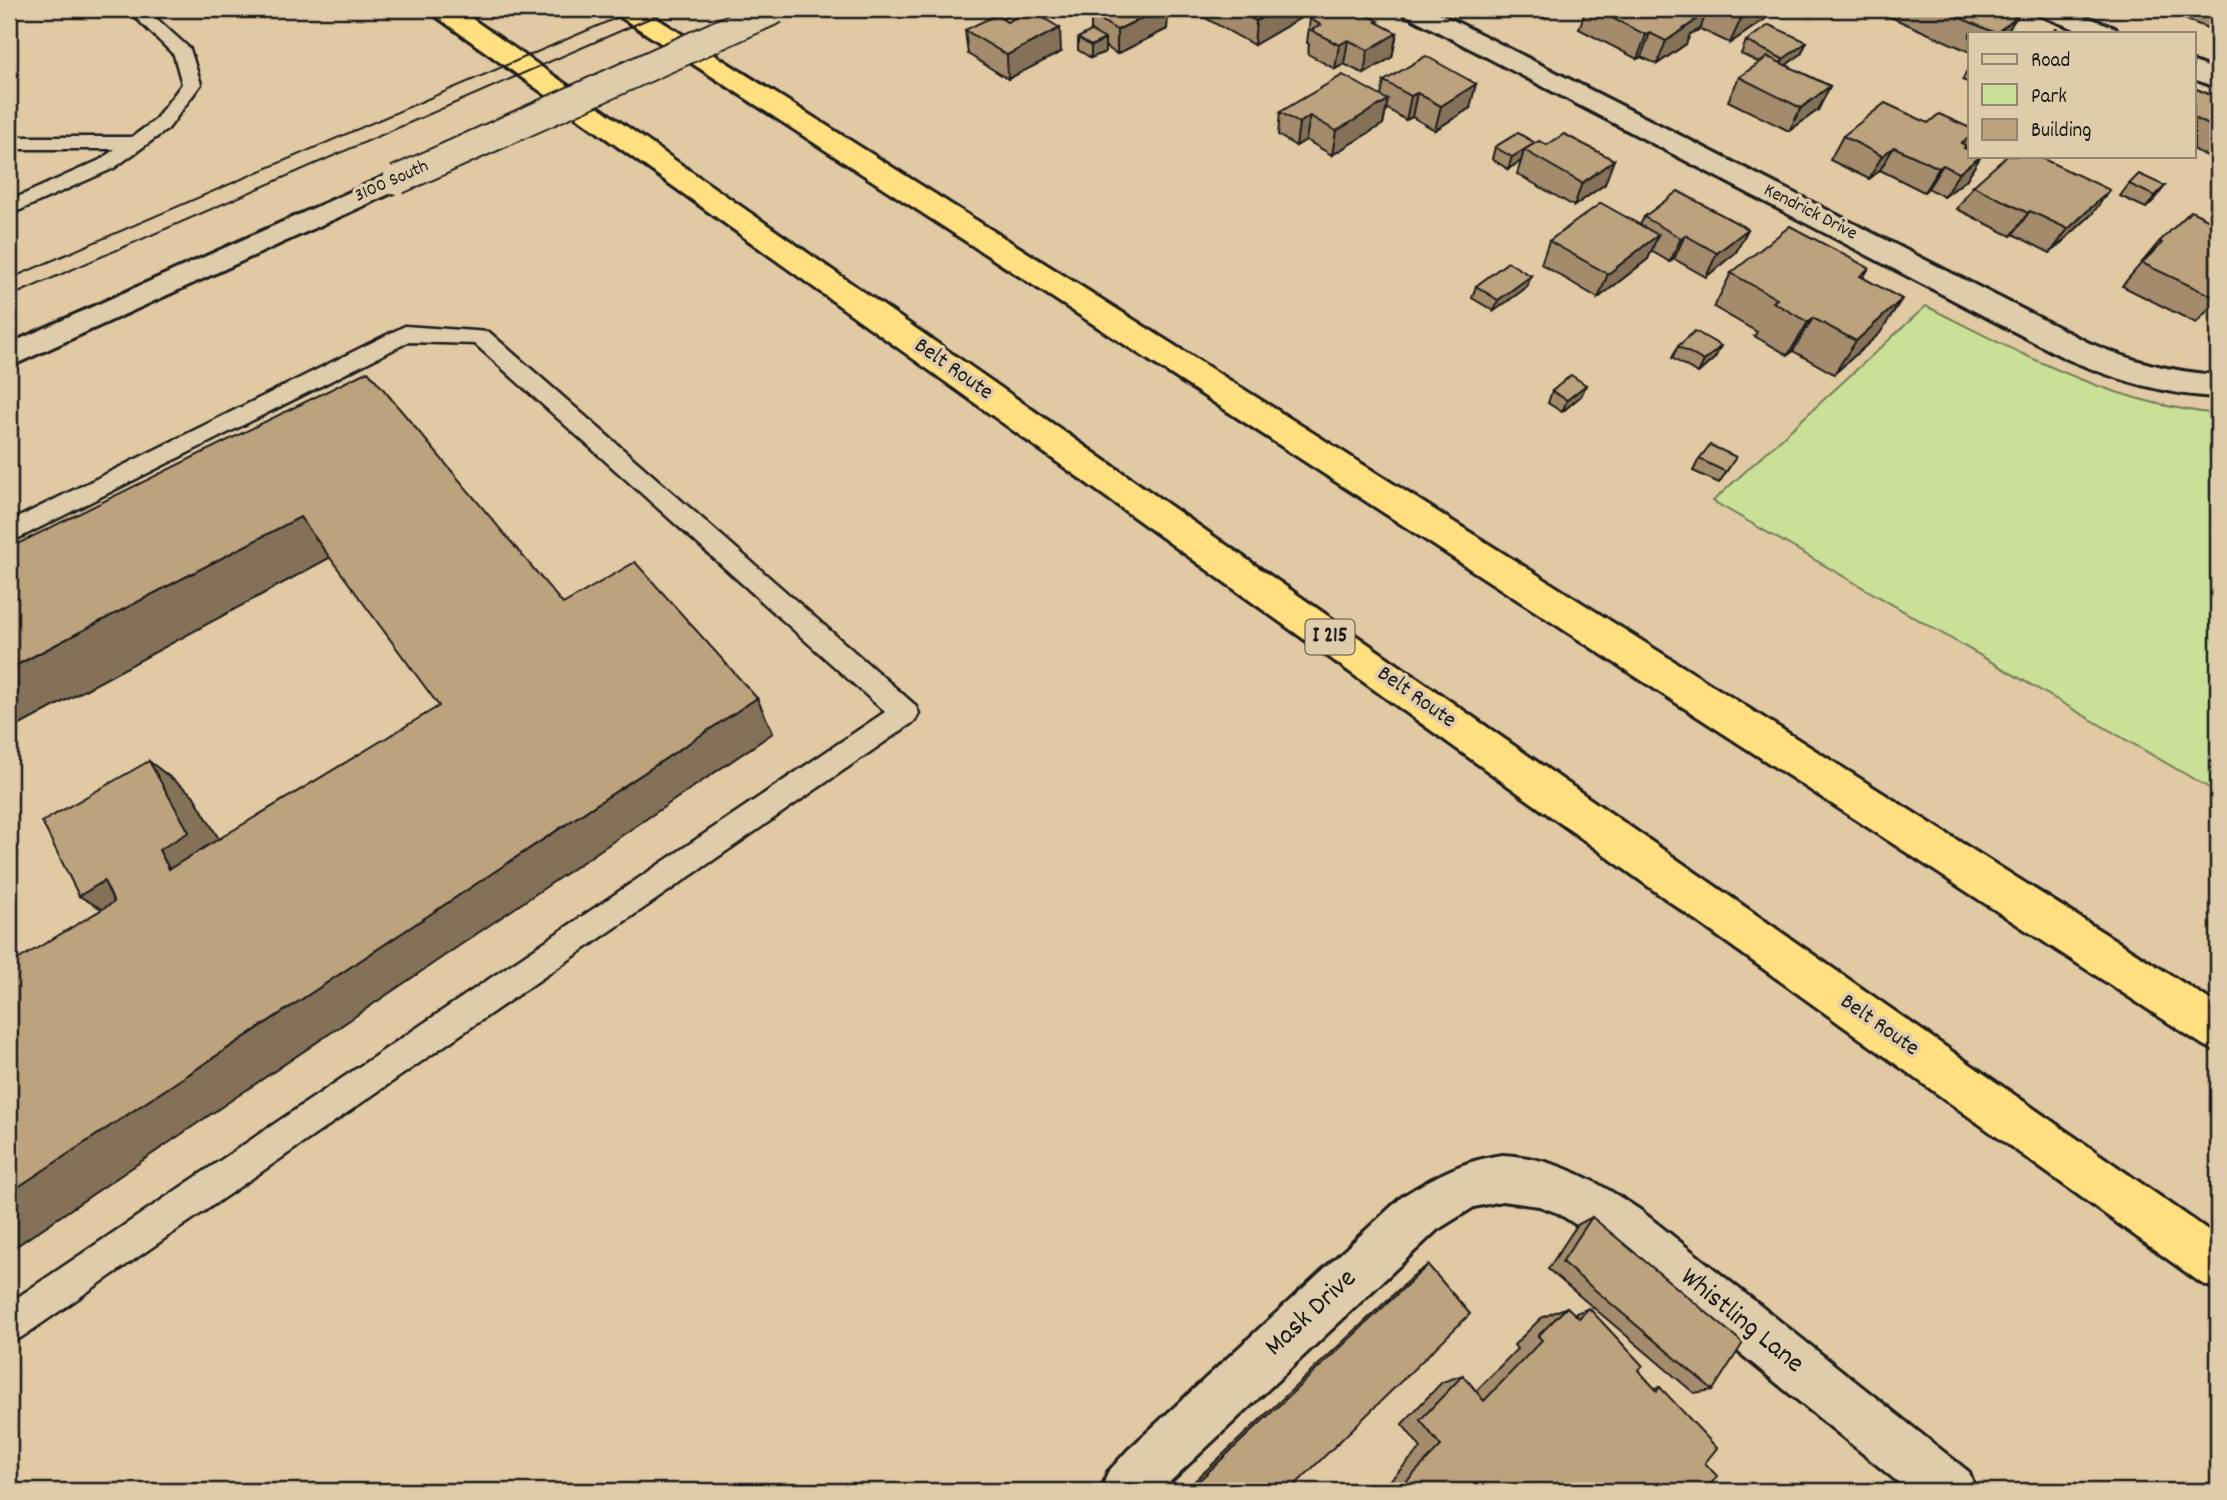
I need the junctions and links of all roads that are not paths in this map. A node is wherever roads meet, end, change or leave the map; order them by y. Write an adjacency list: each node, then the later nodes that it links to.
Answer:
1 (136, 9): 13 (lane)
2 (442, 9): 20 (highway, Belt Route / I 215)
3 (625, 9): 18 (highway)
4 (776, 9): 15 (street, 3100 South, bridge)
5 (1031, 9): 8 (lane)
6 (1413, 9): 16 (street, Kendrick Drive)
7 (2046, 9): 9 (street)
8 (1013, 19)
9 (2104, 32)
10 (2196, 70): 11 (street)
11 (2218, 80)
12 (9, 143): 13 (lane)
13 (136, 143): 14 (lane)
14 (9, 209)
15 (9, 356)
16 (2218, 386)
17 (9, 533): 21 (lane)
18 (2218, 1030)
19 (1519, 1178): 22 (street, Mask Drive); 23 (street, Whistling Lane)
20 (2218, 1266)
21 (9, 1324)
22 (1127, 1491)
23 (1950, 1491)

